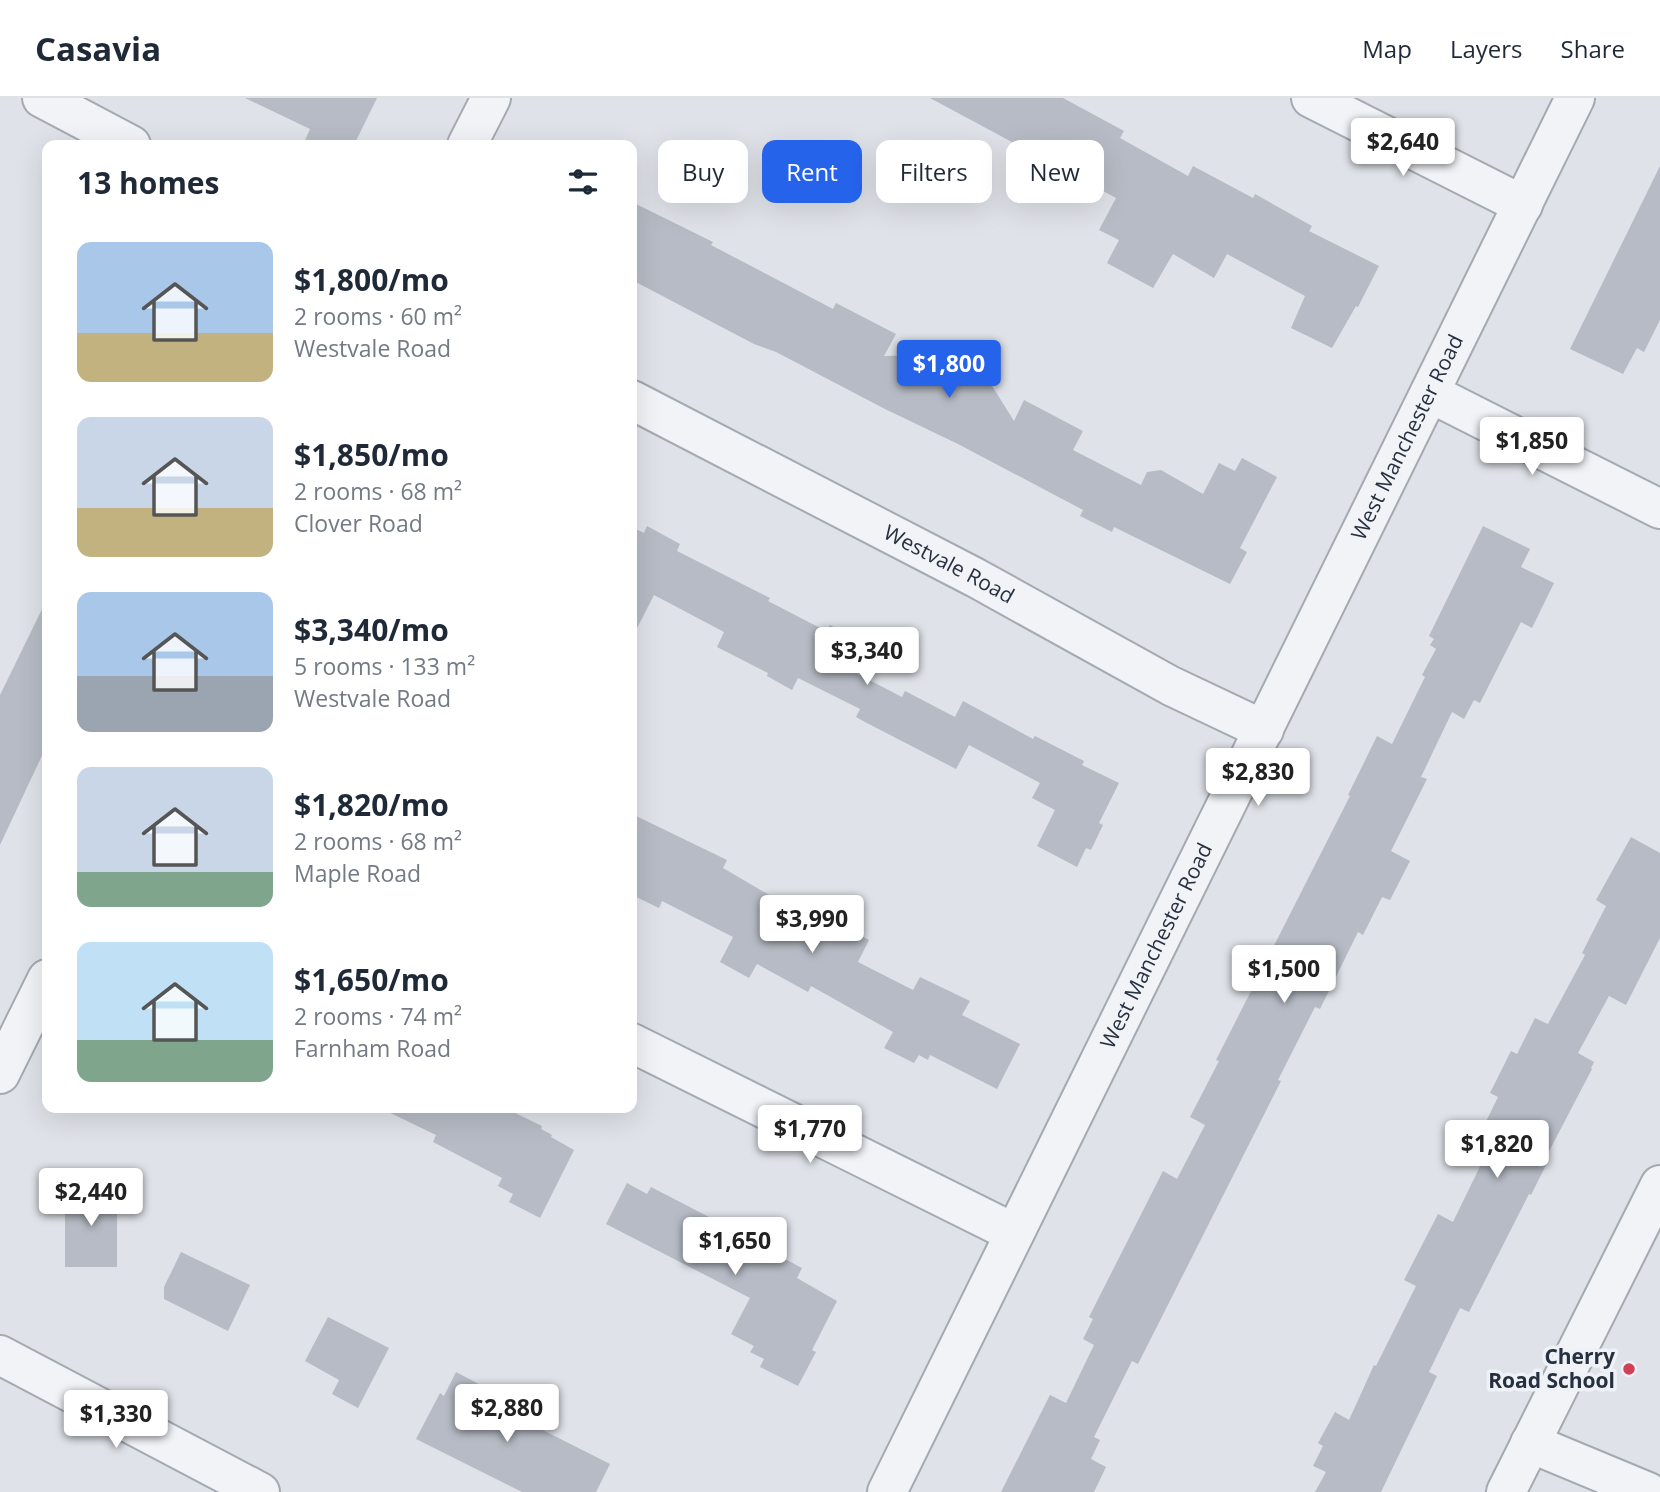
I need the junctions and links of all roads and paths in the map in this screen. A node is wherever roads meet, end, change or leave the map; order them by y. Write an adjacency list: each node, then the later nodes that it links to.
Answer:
1 (42, 98): 5 (street)
2 (491, 98): 6 (street)
3 (1311, 98): 7 (street)
4 (1575, 98): 7 (street, West Manchester Road)
5 (122, 140)
6 (470, 140)
7 (1523, 205): 8 (street, West Manchester Road)
8 (1430, 393): 10 (street); 11 (street, West Manchester Road)
9 (637, 403): 11 (street, Westvale Road)
10 (1660, 509)
11 (1264, 730): 16 (street, West Manchester Road)
12 (42, 989): 14 (street)
13 (637, 1045): 16 (street)
14 (0, 1074)
15 (1660, 1185): 18 (street)
16 (1014, 1233): 20 (street, West Manchester Road)
17 (0, 1355): 19 (street)
18 (1531, 1443): 21 (street); 22 (street)
19 (260, 1492)
20 (887, 1492)
21 (1506, 1492)
22 (1648, 1492)

